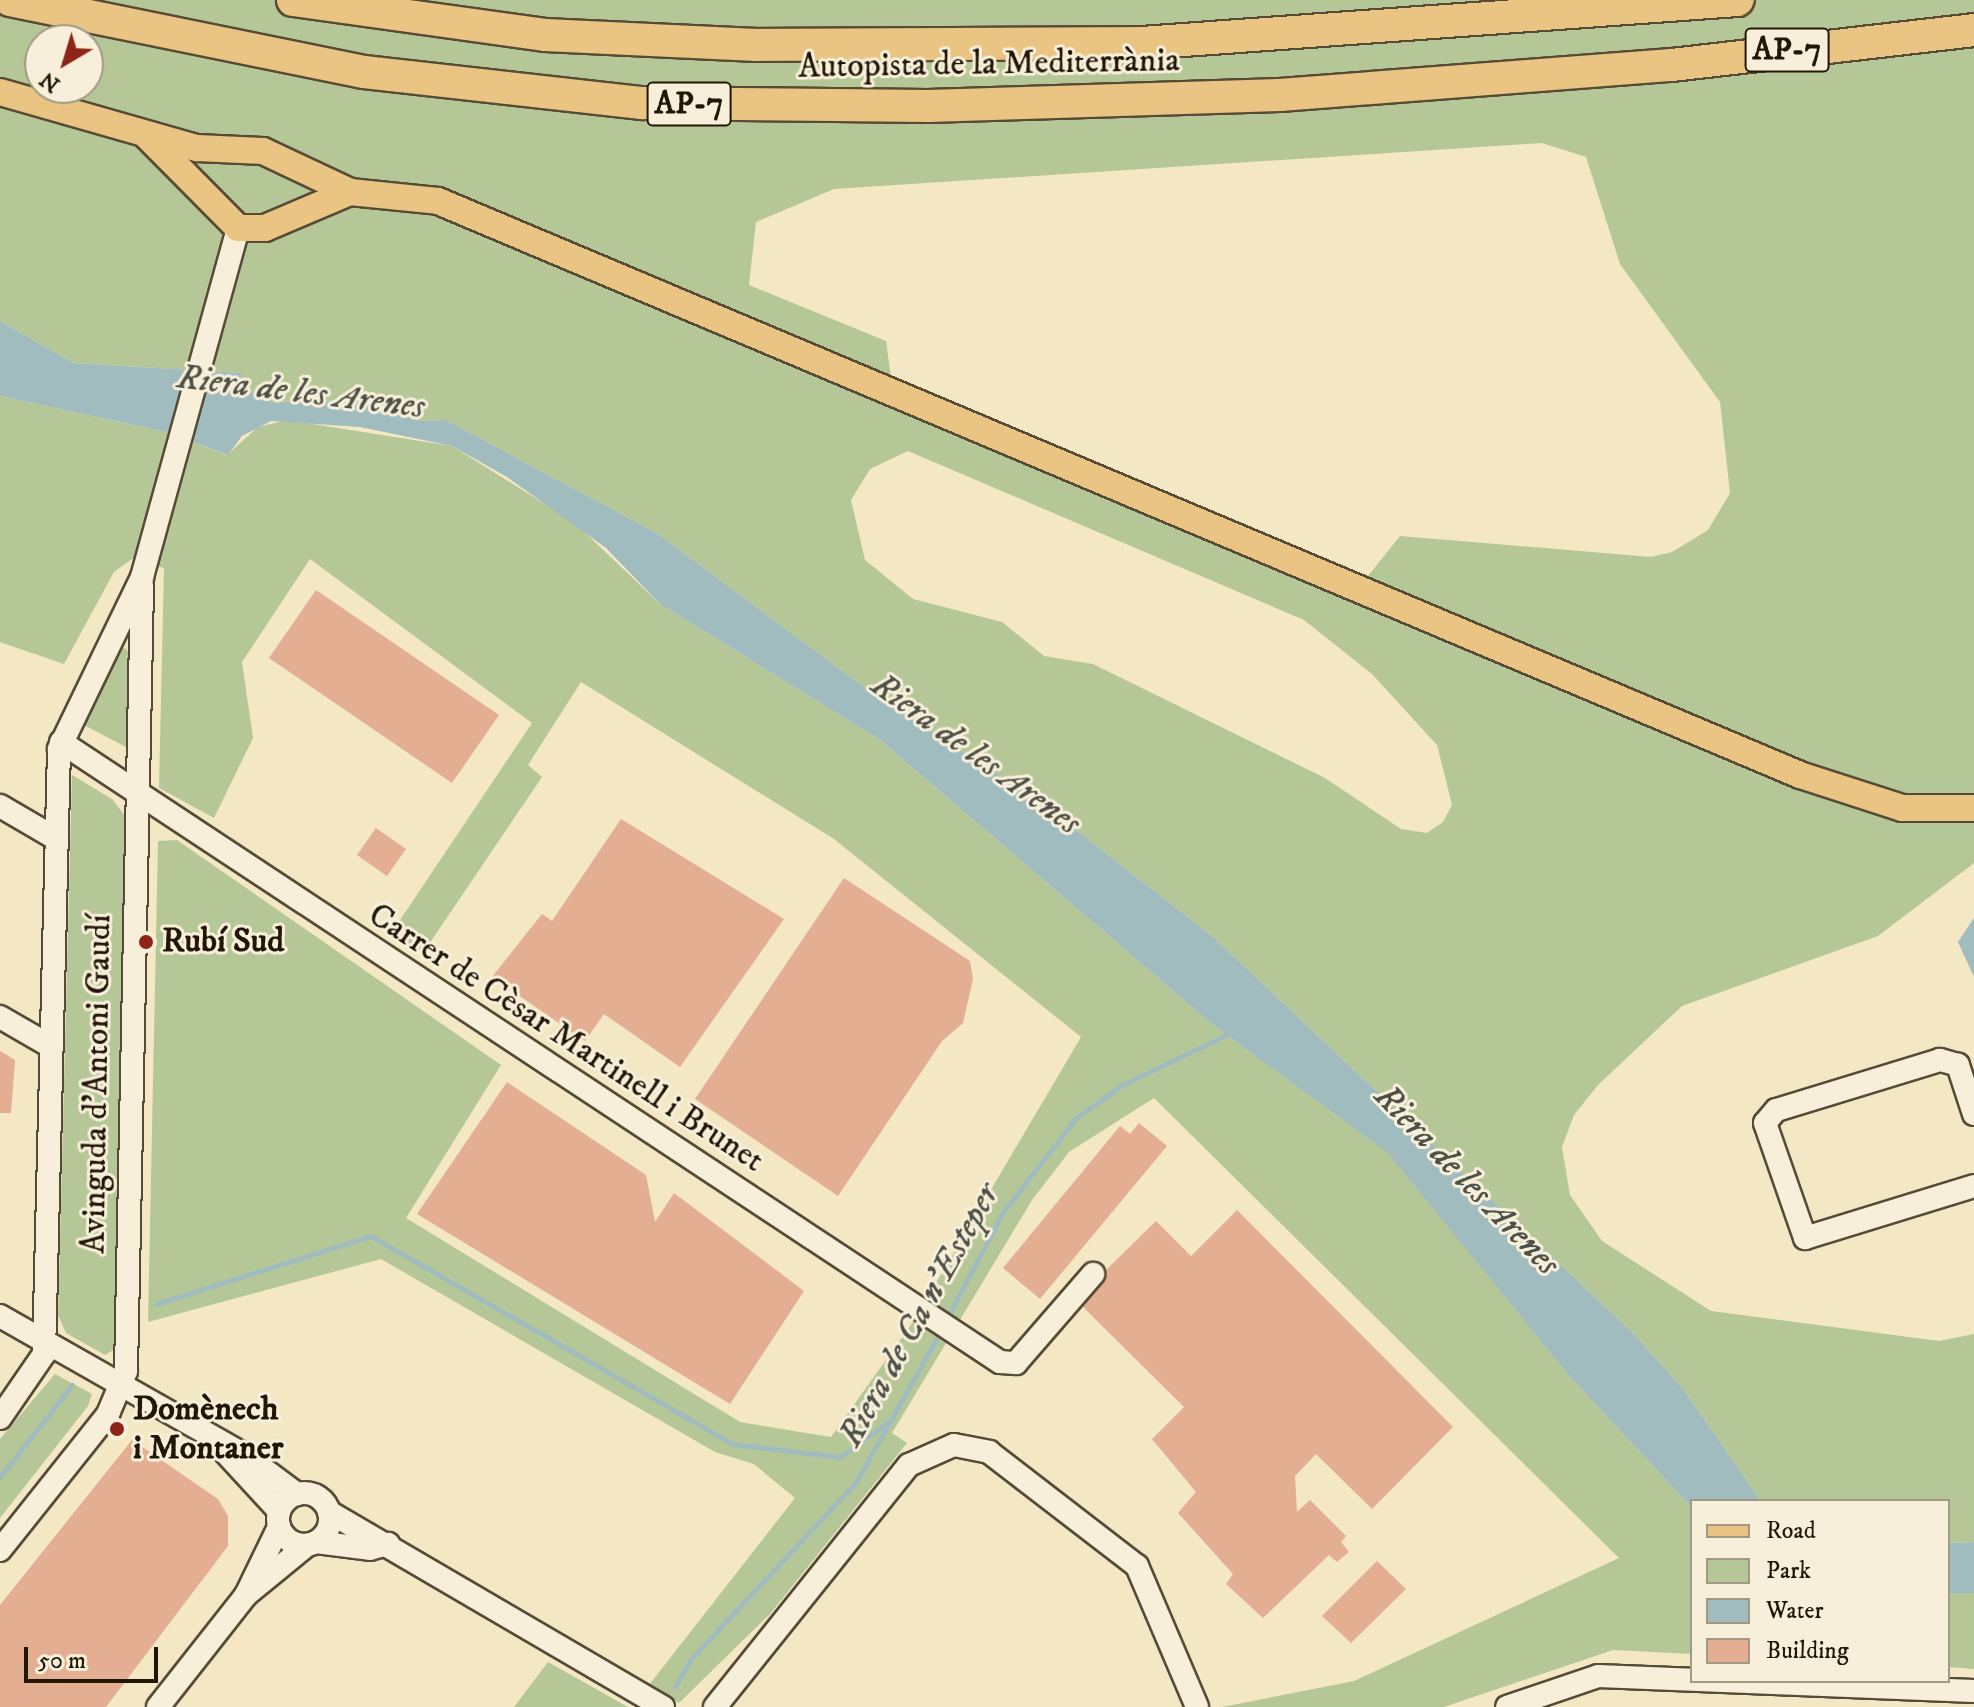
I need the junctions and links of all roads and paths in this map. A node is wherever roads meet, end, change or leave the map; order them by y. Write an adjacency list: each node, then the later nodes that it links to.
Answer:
1 (10, 0): 4 (highway, Autopista de la Mediterrània / AP-7)
2 (293, 0): 3 (highway, Autopista de la Mediterrània / AP-7)
3 (1737, 0)
4 (1974, 30)
5 (0, 92): 6 (main road)
6 (147, 136): 7 (main road); 10 (main road)
7 (237, 152): 8 (main road); 10 (main road)
8 (279, 162): 9 (main road); 11 (main road)
9 (350, 192): 11 (main road); 17 (main road)
10 (213, 201): 12 (main road)
11 (283, 216): 12 (main road)
12 (238, 228): 13 (street, Avinguda d'Antoni Gaudí)
13 (142, 577): 14 (street, Avinguda d'Antoni Gaudí); 15 (street, Avinguda d'Antoni Gaudí)
14 (61, 742): 15 (street, Carrer de Cèsar Martinell i Brunet); 19 (street, Avinguda d'Antoni Gaudí)
15 (137, 797): 18 (street, Carrer de Cèsar Martinell i Brunet); 20 (street, Avinguda d'Antoni Gaudí)
16 (0, 806): 19 (street)
17 (1974, 808)
18 (172, 820): 20 (street); 25 (street, Carrer de Cèsar Martinell i Brunet)
19 (55, 838): 22 (street, Avinguda d'Antoni Gaudí)
20 (136, 849): 28 (street, Avinguda d'Antoni Gaudí)
21 (0, 1017): 22 (street)
22 (50, 1046): 27 (street, Avinguda d'Antoni Gaudí)
23 (1974, 1114): 24 (street)
24 (1974, 1186)
25 (1093, 1274)
26 (0, 1316): 27 (street)
27 (44, 1343): 28 (street); 29 (street, Avinguda d'Antoni Gaudí)
28 (119, 1387): 30 (street); 36 (street, Avinguda d'Antoni Gaudí)
29 (0, 1418)
30 (214, 1441): 31 (street); 33 (street)
31 (297, 1494): 32 (street); 33 (street)
32 (329, 1512): 34 (street); 35 (street)
33 (279, 1519): 34 (street); 37 (street)
34 (311, 1543): 35 (street); 37 (street)
35 (388, 1544): 42 (street)
36 (0, 1550)
37 (246, 1595): 41 (street)
38 (1690, 1680): 45 (street)
39 (1773, 1683): 40 (street)
40 (1974, 1691)
41 (158, 1707)
42 (663, 1707)
43 (715, 1707): 44 (street)
44 (1197, 1707)
45 (1507, 1707)

